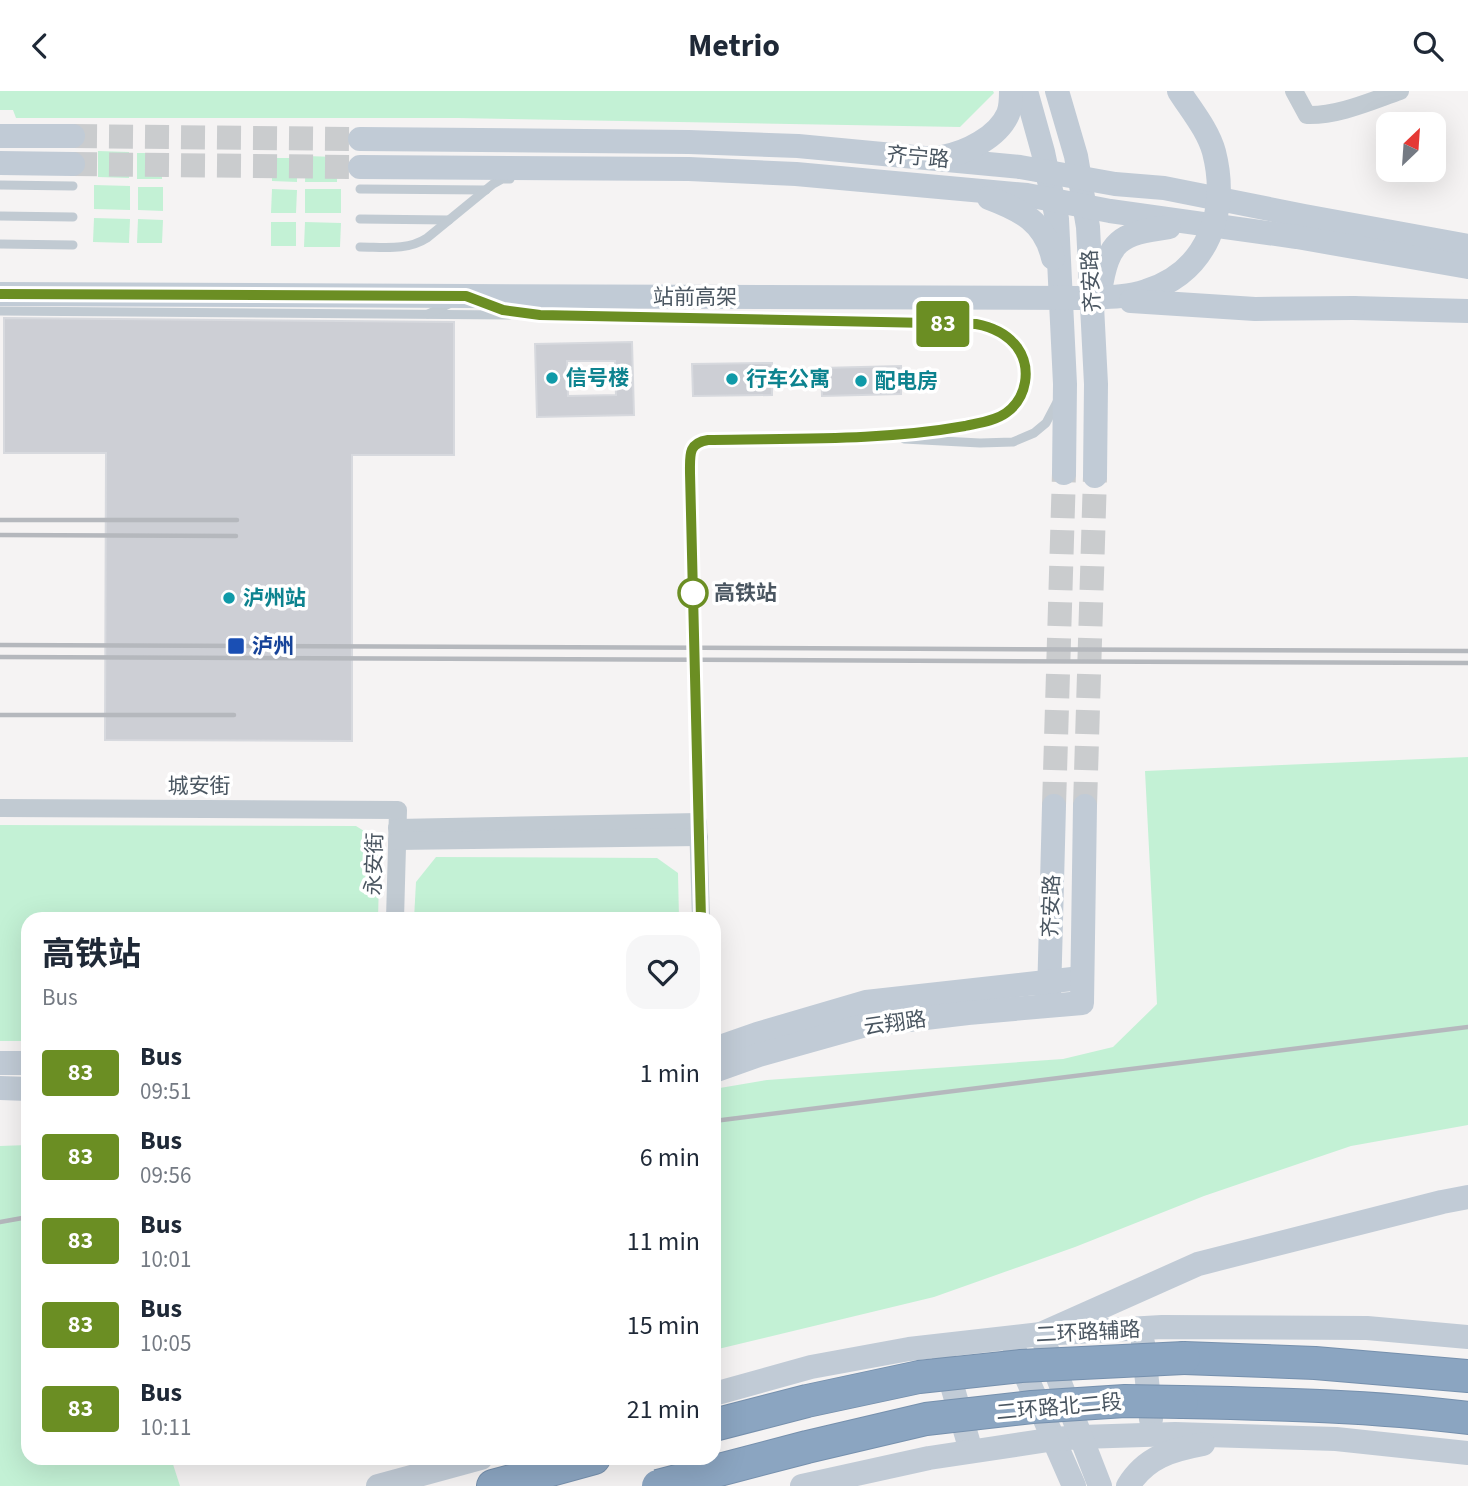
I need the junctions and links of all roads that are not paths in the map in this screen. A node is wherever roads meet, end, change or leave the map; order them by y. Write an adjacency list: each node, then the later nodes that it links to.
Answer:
1 (1011, 91): 10 (street)
2 (1026, 91): 12 (street)
3 (1057, 91): 15 (street, 齐安路)
4 (1179, 91): 34 (street, 站前高架, bridge)
5 (1294, 91): 6 (street)
6 (1400, 91)
7 (0, 136): 8 (street)
8 (73, 136)
9 (360, 139): 10 (street, 齐宁路)
10 (934, 159): 12 (street, 齐宁路)
11 (0, 163): 14 (street)
12 (1047, 171): 15 (street, 齐宁路); 22 (street)
13 (796, 174): 16 (street, 齐宁路); 18 (lane); 21 (street, 齐宁路)
14 (73, 175): 19 (lane)
15 (1080, 177): 23 (street, 齐安路); 31 (street, 齐宁路)
16 (360, 178): 20 (lane)
17 (520, 179): 20 (lane)
18 (706, 180)
19 (0, 185)
20 (486, 190): 27 (lane)
21 (965, 190): 22 (street, 齐宁路); 34 (street)
22 (1053, 200): 23 (street, 齐宁路); 34 (street)
23 (1085, 206): 28 (street, 齐宁路); 41 (street, 齐安路)
24 (0, 216): 25 (lane)
25 (73, 217)
26 (360, 219): 27 (lane)
27 (449, 220): 32 (lane)
28 (1198, 223): 33 (street, 齐宁路); 41 (street)
29 (0, 244): 30 (lane)
30 (73, 244)
31 (1468, 246)
32 (360, 247)
33 (1468, 267)
34 (1071, 293): 36 (street, 站前高架, bridge); 38 (street, bridge); 42 (street)
35 (0, 294): 36 (street, 站前高架)
36 (466, 296): 39 (lane); 40 (lane)
37 (0, 311): 39 (lane)
38 (1468, 311)
39 (428, 314): 40 (lane)
40 (540, 315): 43 (lane)
41 (1094, 334): 46 (street, 齐安路)
42 (1065, 384): 43 (lane); 45 (street)
43 (863, 436): 44 (lane)
44 (690, 473)
45 (1064, 473)
46 (1095, 476)
47 (696, 761): 52 (lane)
48 (1054, 806): 56 (street, 齐安路)
49 (1085, 806): 55 (street, 齐安路)
50 (0, 808): 51 (street, 城安街)
51 (397, 826): 52 (street, 城安街); 53 (street, 永安街)
52 (698, 830): 54 (street)
53 (395, 912)
54 (701, 912)
55 (1081, 978): 56 (street, 云翔路); 57 (street, 齐安路)
56 (1049, 995): 57 (street, 云翔路); 58 (street, 云翔路); 61 (street, 云翔路)
57 (1082, 1003)
58 (721, 1047)
59 (0, 1063): 60 (street)
60 (21, 1063)
61 (721, 1069)
62 (0, 1088): 63 (street)
63 (21, 1089)
64 (1468, 1197): 66 (street)
65 (1142, 1329): 66 (street, 二环路辅路); 68 (street, 二环路辅路); 74 (street)
66 (1041, 1334): 67 (street, 二环路辅路); 76 (street)
67 (1009, 1337): 69 (street, 二环路辅路); 77 (street)
68 (1468, 1337)
69 (941, 1346): 71 (street, 二环路辅路); 78 (street)
70 (1468, 1376): 73 (highway, 二环路北二段, bridge)
71 (721, 1392)
72 (1468, 1419): 84 (highway, 二环路北二段, bridge)
73 (721, 1423)
74 (1153, 1434): 75 (street); 76 (street)
75 (1243, 1436): 79 (street); 88 (street)
76 (1081, 1437): 77 (street); 87 (street)
77 (1055, 1439): 78 (street); 86 (street)
78 (971, 1451): 85 (street)
79 (1468, 1453)
80 (456, 1465): 82 (street)
81 (569, 1465): 83 (highway)
82 (379, 1486)
83 (493, 1486)
84 (658, 1486)
85 (802, 1486)
86 (1074, 1486)
87 (1100, 1486)
88 (1128, 1486)

